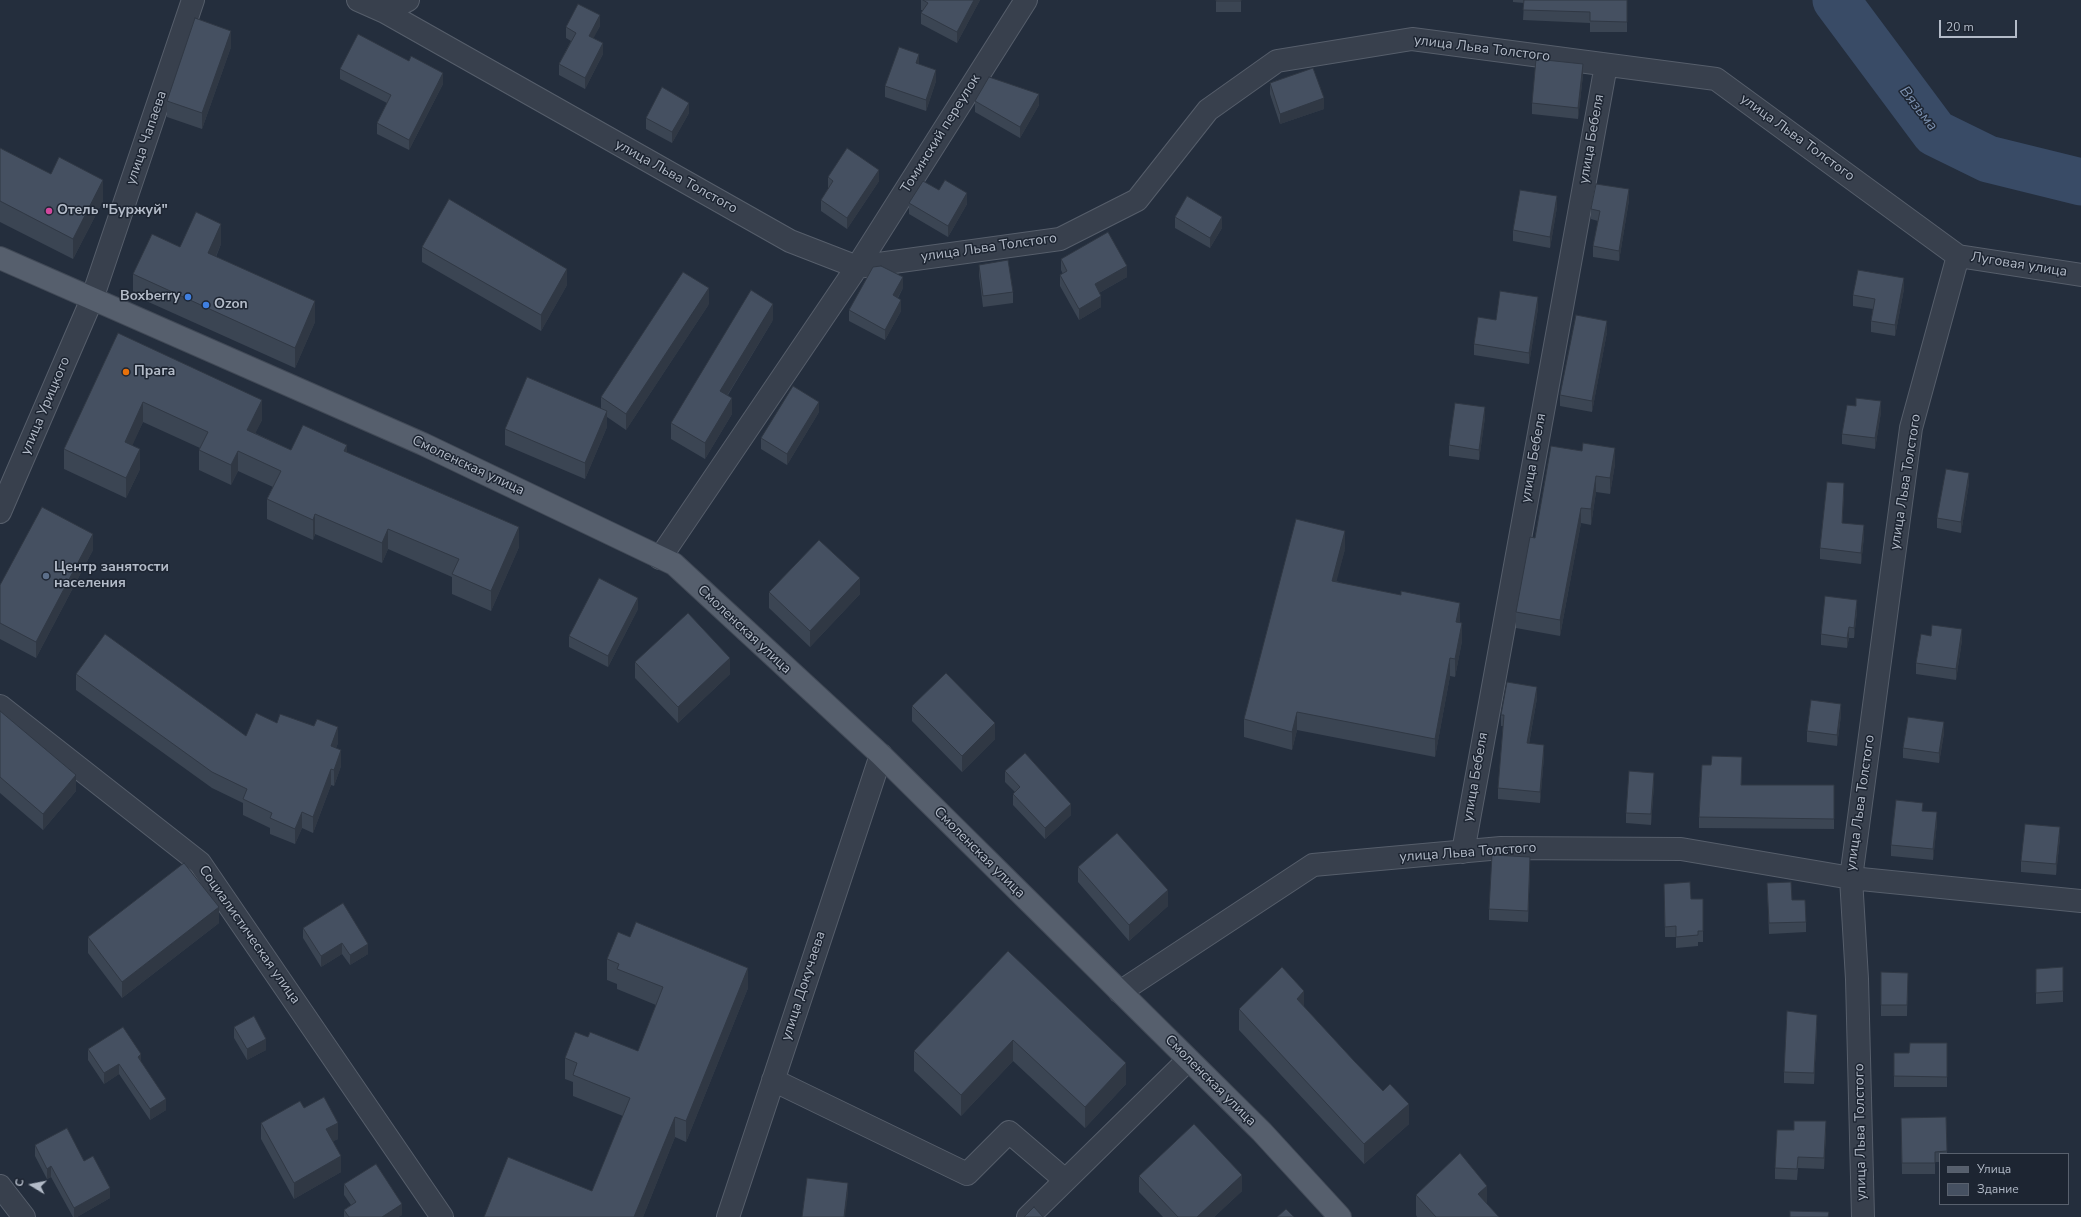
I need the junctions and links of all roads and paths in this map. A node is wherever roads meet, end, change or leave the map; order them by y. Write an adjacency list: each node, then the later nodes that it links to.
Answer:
1 (193, 0): 11 (street, улица Чапаева)
2 (358, 0): 5 (street, улица Льва Толстого)
3 (408, 0): 5 (street)
4 (1026, 0): 9 (street, Томинский переулок)
5 (385, 12): 9 (street, улица Льва Толстого)
6 (1606, 65): 7 (street, улица Льва Толстого); 9 (street, улица Льва Толстого); 16 (street, улица Бебеля)
7 (1958, 256): 10 (street, Луговая улица); 17 (street, улица Льва Толстого)
8 (0, 258): 11 (main road, Смоленская улица)
9 (857, 267): 13 (street, Томинский переулок)
10 (2081, 275)
11 (92, 299): 12 (street, улица Урицкого); 13 (main road, Смоленская улица)
12 (0, 512)
13 (660, 558): 15 (main road, Смоленская улица)
14 (0, 706): 25 (street, Социалистическая улица)
15 (881, 756): 19 (main road, Смоленская улица); 21 (street, улица Докучаева)
16 (1463, 852): 17 (street, улица Льва Толстого); 19 (street, улица Льва Толстого)
17 (1851, 878): 18 (street, улица Льва Толстого); 29 (street, улица Льва Толстого)
18 (2081, 901)
19 (1120, 992): 20 (main road, Смоленская улица)
20 (1188, 1060): 22 (street); 28 (main road, Смоленская улица)
21 (773, 1080): 22 (street); 26 (street, улица Докучаева)
22 (1065, 1180): 27 (street)
23 (0, 1186): 24 (street)
24 (24, 1217)
25 (442, 1217)
26 (728, 1217)
27 (1028, 1217)
28 (1340, 1217)
29 (1862, 1217)

